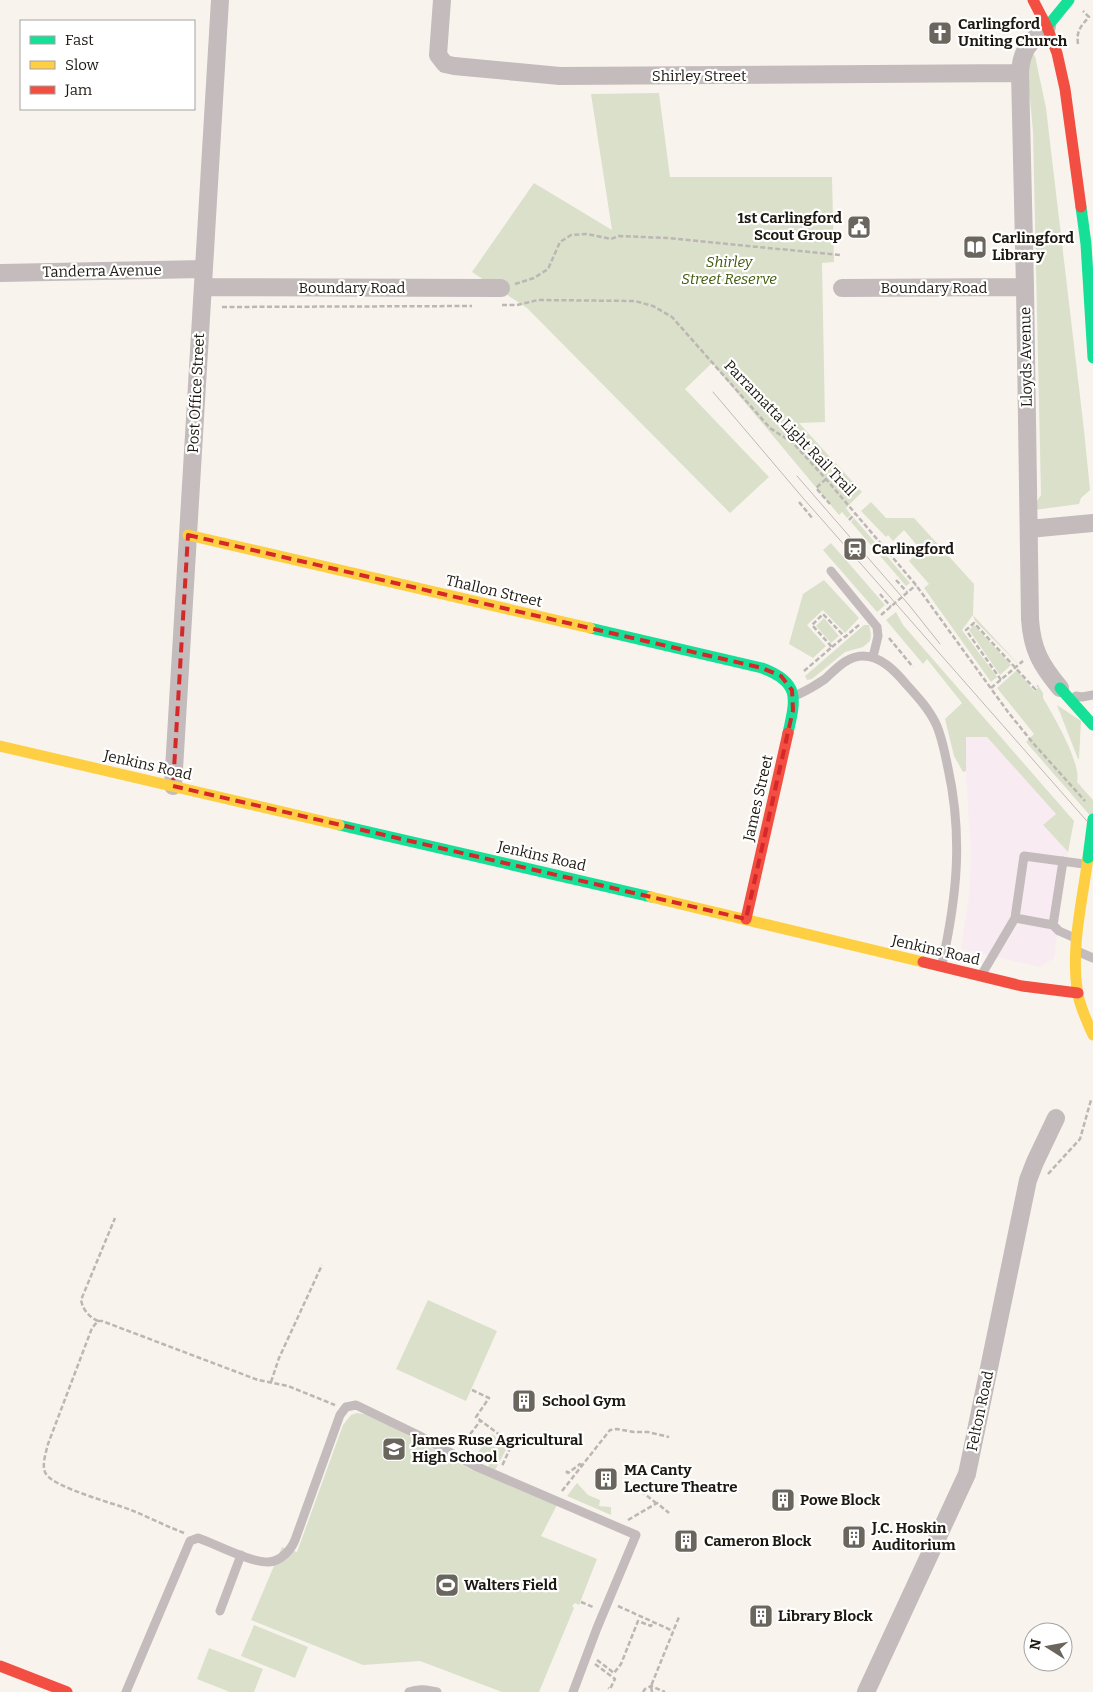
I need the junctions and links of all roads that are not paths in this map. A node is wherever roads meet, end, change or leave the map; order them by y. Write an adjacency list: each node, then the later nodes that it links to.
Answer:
1 (220, 0): 7 (street, Post Office Street)
2 (442, 0): 6 (street, Shirley Street)
3 (1033, 0): 5 (main road)
4 (1069, 0): 5 (main road)
5 (1047, 27): 6 (street, Lloyds Avenue); 13 (main road)
6 (1020, 73): 10 (street, Lloyds Avenue)
7 (204, 269): 8 (street, Tanderra Avenue); 9 (street, Post Office Street)
8 (0, 273)
9 (203, 287): 11 (street, Boundary Road); 16 (street, Post Office Street)
10 (1025, 287): 12 (street, Boundary Road); 15 (street, Lloyds Avenue)
11 (502, 288)
12 (842, 288)
13 (1093, 358)
14 (1093, 523): 15 (street)
15 (1029, 529): 20 (street, Lloyds Avenue)
16 (188, 535): 19 (main road, Thallon Street); 25 (street, Post Office Street)
17 (831, 571): 18 (lane)
18 (873, 657): 22 (lane); 35 (lane)
19 (789, 684): 22 (main road, James Street)
20 (1060, 688): 21 (lane); 23 (main road)
21 (1093, 695)
22 (793, 696): 30 (main road, James Street)
23 (1093, 725)
24 (0, 746): 25 (main road, Jenkins Road)
25 (173, 786): 30 (main road, Jenkins Road)
26 (1093, 820): 28 (main road, bridge)
27 (1063, 861): 28 (lane); 29 (lane); 31 (lane)
28 (1087, 861): 32 (main road)
29 (1015, 918): 31 (lane); 36 (lane)
30 (746, 919): 35 (main road, Jenkins Road)
31 (1053, 924): 32 (lane)
32 (1077, 938): 33 (main road)
33 (1076, 951): 34 (lane); 37 (main road)
34 (1093, 958)
35 (941, 967): 36 (main road, Jenkins Road)
36 (981, 976): 37 (main road, Jenkins Road)
37 (1078, 993): 38 (main road)
38 (1093, 1035)
39 (1056, 1118): 48 (street, Felton Road)
40 (241, 1555): 41 (lane); 44 (lane); 47 (lane)
41 (220, 1611)
42 (0, 1666): 43 (main road)
43 (67, 1692)
44 (126, 1692)
45 (409, 1692): 46 (lane)
46 (437, 1692)
47 (573, 1692)
48 (866, 1692)

